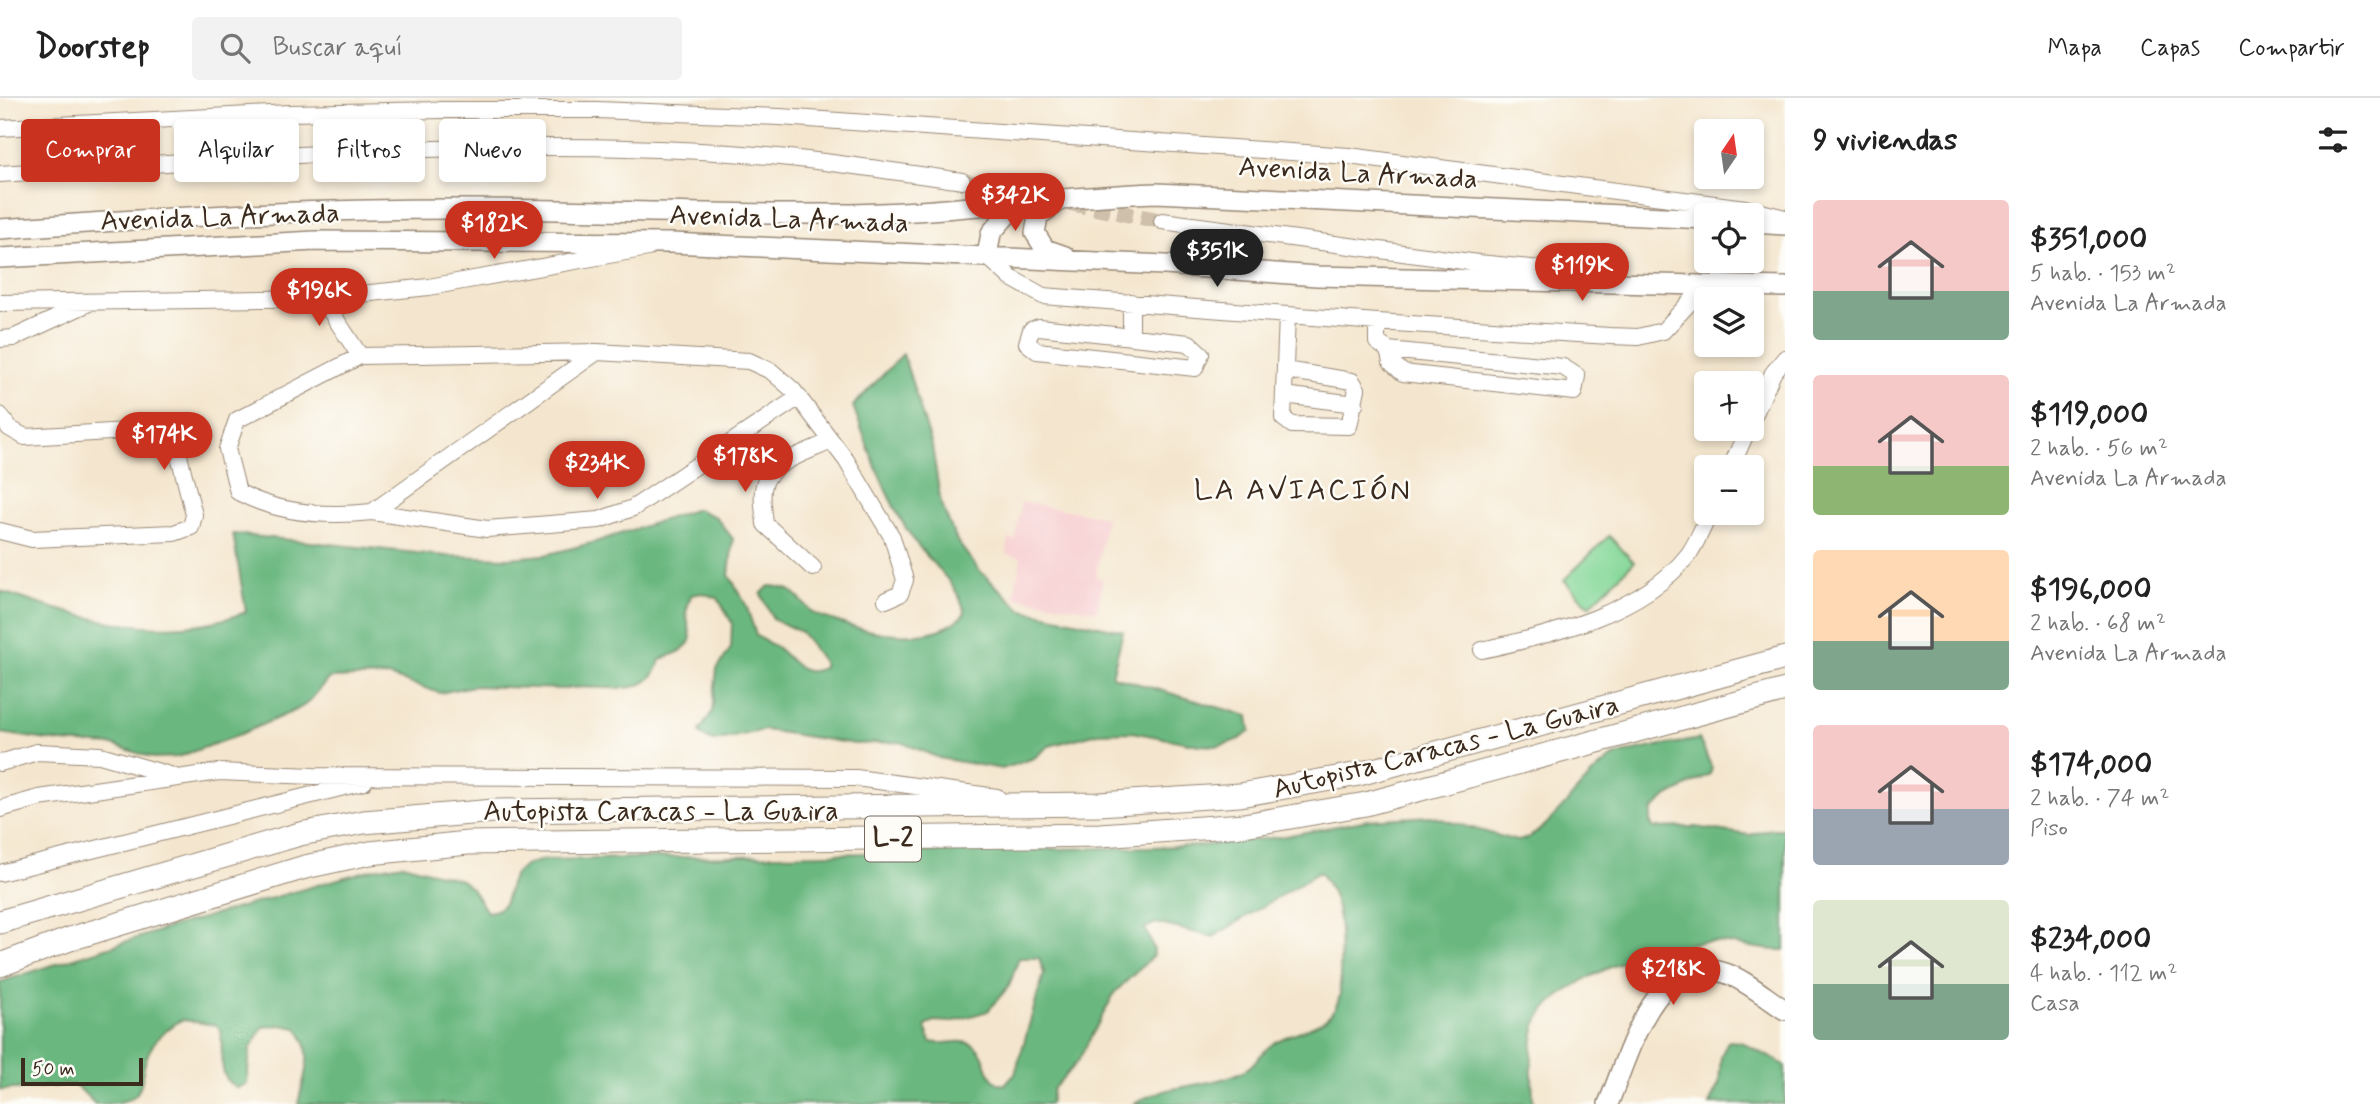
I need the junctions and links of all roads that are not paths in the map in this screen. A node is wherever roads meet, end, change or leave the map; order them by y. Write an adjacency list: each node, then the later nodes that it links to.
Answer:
1 (0, 128): 7 (street)
2 (0, 174): 3 (street)
3 (962, 181)
4 (1068, 197): 5 (main road, Avenida La Armada); 6 (main road, Avenida La Armada); 15 (main road)
5 (1019, 201): 11 (main road, Avenida La Armada); 13 (main road)
6 (1694, 218)
7 (1785, 218)
8 (1162, 221): 16 (street)
9 (1764, 224): 10 (main road)
10 (1785, 225)
11 (0, 229)
12 (671, 243): 13 (main road, Avenida La Armada); 14 (main road, Avenida La Armada); 18 (street)
13 (987, 256): 15 (main road, Avenida La Armada); 20 (street)
14 (0, 258)
15 (1075, 260): 16 (main road, Avenida La Armada)
16 (1717, 285): 17 (main road, Avenida La Armada); 23 (street)
17 (1785, 287)
18 (321, 298): 19 (street); 28 (street)
19 (98, 299): 21 (street); 25 (street)
20 (1131, 302): 22 (street); 24 (street)
21 (0, 303)
22 (1287, 315): 23 (street); 30 (street)
23 (1377, 322): 26 (street)
24 (1131, 336): 24 (street)
25 (0, 339)
26 (1388, 349): 26 (street)
27 (597, 352): 28 (street); 33 (street); 37 (street)
28 (360, 356): 37 (street)
29 (1785, 358): 31 (street)
30 (1285, 370): 32 (street); 34 (street)
31 (1764, 393)
32 (1284, 394): 34 (street); 34 (street)
33 (799, 397): 36 (street); 37 (street)
34 (1356, 404)
35 (0, 415): 39 (street)
36 (831, 441): 40 (street); 41 (street)
37 (372, 512)
38 (1704, 525): 42 (street)
39 (0, 531)
40 (813, 568)
41 (886, 600)
42 (1482, 650)
43 (1785, 658): 48 (highway, Autopista Caracas - La Guaira / L-2)
44 (1785, 690): 52 (highway, Autopista Caracas - La Guaira / L-2)
45 (0, 763): 47 (street)
46 (386, 776): 47 (street); 48 (street); 50 (street)
47 (178, 778): 49 (street)
48 (1062, 805): 51 (highway, Autopista Caracas - La Guaira / L-2)
49 (0, 809)
50 (0, 873)
51 (0, 922)
52 (0, 965)
53 (1785, 1010): 54 (main road)
54 (1608, 1104)

